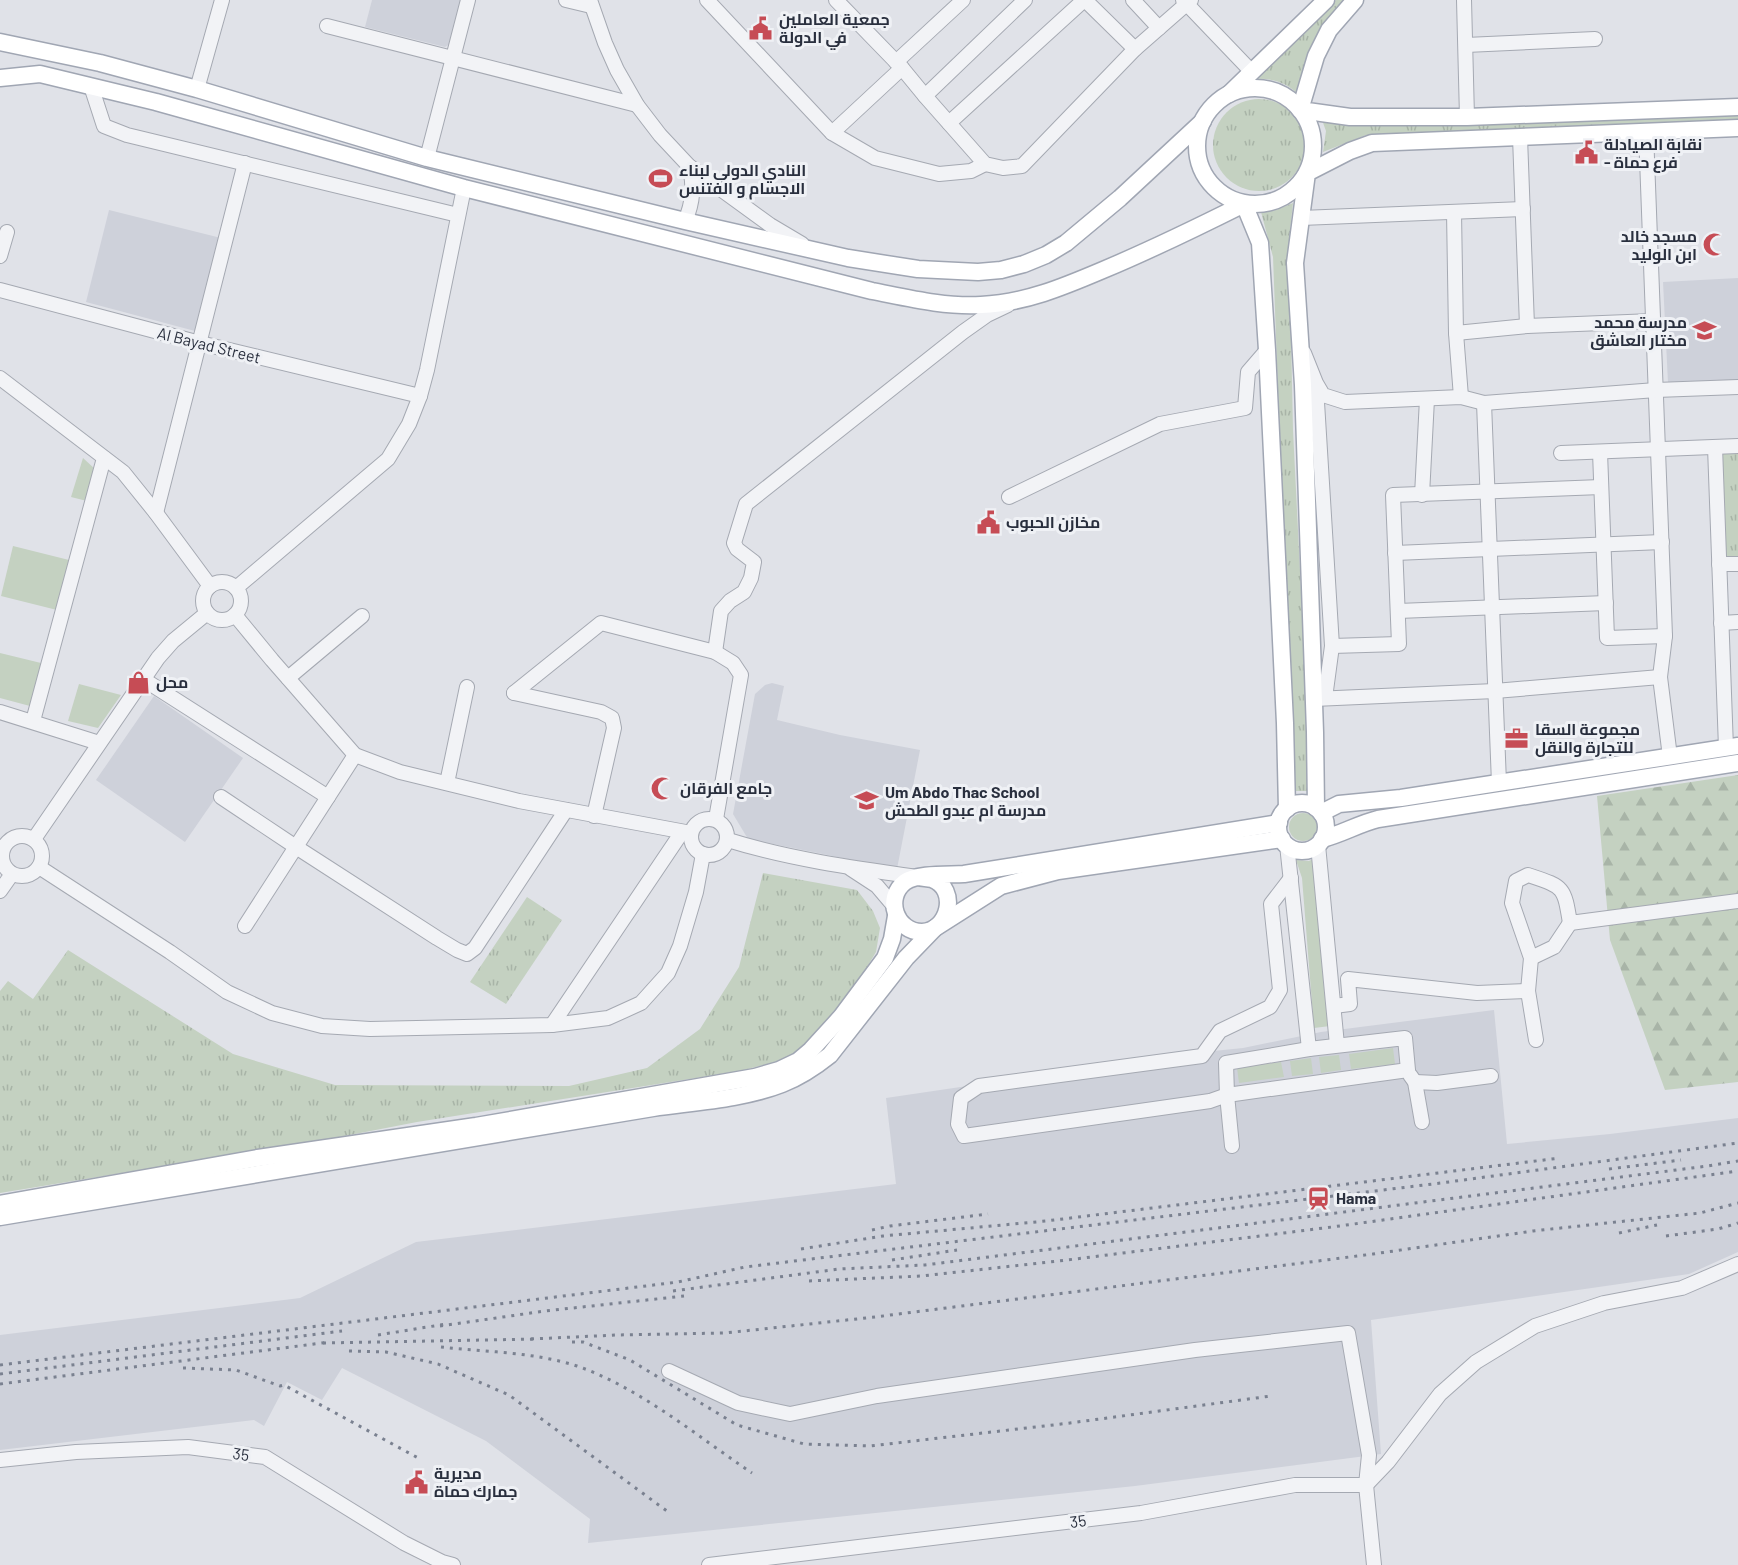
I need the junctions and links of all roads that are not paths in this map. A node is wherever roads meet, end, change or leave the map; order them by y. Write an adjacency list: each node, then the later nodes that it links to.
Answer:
1 (222, 0): 26 (street)
2 (468, 0): 21 (street)
3 (566, 0): 13 (street)
4 (707, 0): 37 (street)
5 (836, 0): 22 (street)
6 (1025, 0): 28 (street)
7 (1084, 0): 20 (street); 34 (street)
8 (1132, 0): 16 (street)
9 (1326, 0): 23 (main road)
10 (1355, 0): 31 (main road)
11 (1464, 0): 19 (street)
12 (1187, 1): 16 (street); 23 (street)
13 (590, 3): 29 (street)
14 (954, 3): 22 (street)
15 (327, 26): 21 (street)
16 (1160, 28): 20 (street)
17 (1595, 39): 19 (street)
18 (0, 42): 26 (main road)
19 (1466, 45): 32 (street)
20 (1135, 50): 41 (street)
21 (453, 57): 29 (street); 39 (street)
22 (899, 65): 28 (street); 37 (street)
23 (1251, 71): 27 (main road)
24 (0, 78): 25 (main road)
25 (91, 86): 40 (street); 44 (main road)
26 (197, 89): 39 (main road)
27 (1229, 94): 31 (main road); 33 (main road)
28 (925, 96): 34 (street)
29 (637, 105): 42 (street)
30 (1738, 107): 32 (main road)
31 (1300, 110): 32 (main road); 43 (main road)
32 (1467, 117)
33 (1203, 121): 45 (main road); 52 (main road)
34 (950, 123): 41 (street)
35 (1738, 128): 36 (main road)
36 (1646, 132): 38 (main road); 56 (street)
37 (832, 133): 41 (street)
38 (1520, 137): 43 (main road); 46 (street)
39 (426, 158): 50 (main road)
40 (245, 163): 48 (street); 60 (street)
41 (985, 164)
42 (689, 166): 50 (street); 52 (street)
43 (1307, 172): 45 (main road); 49 (main road)
44 (464, 188): 48 (street); 55 (main road)
45 (1244, 204): 55 (main road); 61 (main road)
46 (1523, 209): 47 (street); 57 (street)
47 (1454, 212): 49 (street); 58 (street)
48 (458, 215): 66 (street)
49 (1301, 218): 59 (main road)
50 (685, 221): 52 (main road)
51 (7, 232): 53 (street)
52 (809, 249)
53 (0, 256)
54 (0, 290): 60 (street, Al Bayad Street)
55 (1020, 300): 99 (street)
56 (1653, 321): 57 (street); 65 (street)
57 (1527, 327): 58 (street)
58 (1456, 333): 67 (street)
59 (1299, 340): 63 (street); 105 (main road)
60 (200, 343): 66 (street, Al Bayad Street); 80 (street)
61 (1268, 350): 79 (street); 123 (main road)
62 (0, 378): 75 (street)
63 (1316, 383): 68 (street); 98 (street)
64 (1738, 387): 65 (street)
65 (1656, 390): 69 (street); 72 (street)
66 (420, 396): 88 (street)
67 (1461, 398): 68 (street); 69 (street)
68 (1427, 399): 78 (street)
69 (1484, 403): 77 (street)
70 (1738, 446): 71 (street)
71 (1715, 447): 72 (street); 85 (street)
72 (1658, 449): 73 (street); 81 (street)
73 (1600, 452): 74 (street); 76 (street)
74 (1561, 453)
75 (104, 458): 80 (street); 107 (street)
76 (1601, 487): 77 (street); 82 (street)
77 (1488, 491): 78 (street); 83 (street)
78 (1422, 495): 84 (street)
79 (1009, 497)
80 (156, 513): 87 (street)
81 (1662, 542): 82 (street); 97 (street)
82 (1604, 544): 83 (street); 89 (street)
83 (1490, 549): 84 (street); 90 (street)
84 (1395, 553): 91 (street)
85 (1719, 564): 86 (street); 95 (street)
86 (1738, 564)
87 (210, 586): 88 (street); 92 (street)
88 (236, 588): 93 (street)
89 (1606, 603): 90 (street); 97 (street)
90 (1492, 607): 91 (street); 104 (street)
91 (1398, 611): 98 (street)
92 (207, 613): 93 (street); 102 (street)
93 (235, 615): 101 (street)
94 (362, 616): 101 (street)
95 (1721, 622): 96 (street); 109 (street)
96 (1738, 622)
97 (1665, 636): 100 (street)
98 (1332, 646): 105 (street)
99 (715, 652): 121 (street); 122 (street)
100 (1660, 677): 104 (street); 111 (street)
101 (288, 678): 110 (street)
102 (143, 679): 108 (street); 117 (street)
103 (467, 687): 114 (street)
104 (1496, 691): 105 (street); 115 (street)
105 (1320, 698): 113 (main road)
106 (0, 712): 107 (street)
107 (33, 721): 108 (street)
108 (99, 743): 125 (street)
109 (1732, 747): 111 (main road)
110 (355, 754): 114 (street); 117 (street)
111 (1670, 757): 115 (main road)
112 (1738, 763): 128 (main road)
113 (1317, 780): 118 (main road); 120 (main road)
114 (447, 783): 119 (street)
115 (1499, 783): 118 (main road)
116 (221, 797): 129 (street)
117 (328, 797): 129 (street)
118 (1339, 804): 120 (main road)
119 (566, 810): 121 (street); 129 (street)
120 (1319, 810): 123 (main road); 128 (main road)
121 (594, 816): 124 (street)
122 (716, 819): 124 (street); 126 (street)
123 (1284, 829): 128 (main road); 134 (main road); 135 (street); 141 (main road)
124 (686, 832): 130 (street); 145 (street)
125 (34, 840): 127 (street); 131 (street)
126 (728, 840): 130 (street); 132 (street)
127 (3, 842): 133 (street)
128 (1320, 842): 144 (street)
129 (296, 847): 140 (street)
130 (704, 854): 145 (street)
131 (39, 867): 133 (street); 145 (street)
132 (847, 867): 134 (street); 138 (street)
133 (12, 874): 136 (street)
134 (918, 877): 138 (main road); 141 (main road)
135 (1292, 878): 148 (street); 151 (street)
136 (0, 891)
137 (1738, 901): 139 (street)
138 (895, 911): 141 (main road); 154 (main road)
139 (1570, 923): 142 (street); 142 (street)
140 (245, 926)
141 (935, 928): 155 (main road)
142 (1531, 958): 143 (street)
143 (1528, 991): 144 (street); 146 (street)
144 (1334, 1006): 147 (street)
145 (552, 1025)
146 (1536, 1040)
147 (1337, 1045): 148 (street); 149 (street)
148 (1309, 1049): 151 (street)
149 (1411, 1076): 150 (street); 151 (street); 152 (street)
150 (1491, 1076)
151 (1227, 1095): 153 (street)
152 (1422, 1122)
153 (1233, 1146)
154 (0, 1204)
155 (0, 1217)
156 (1738, 1264): 159 (street)
157 (669, 1371): 159 (street)
158 (0, 1460): 160 (street, 35)
159 (1366, 1485): 161 (street, 35); 162 (street)
160 (453, 1565)
161 (709, 1565)
162 (1374, 1565)

